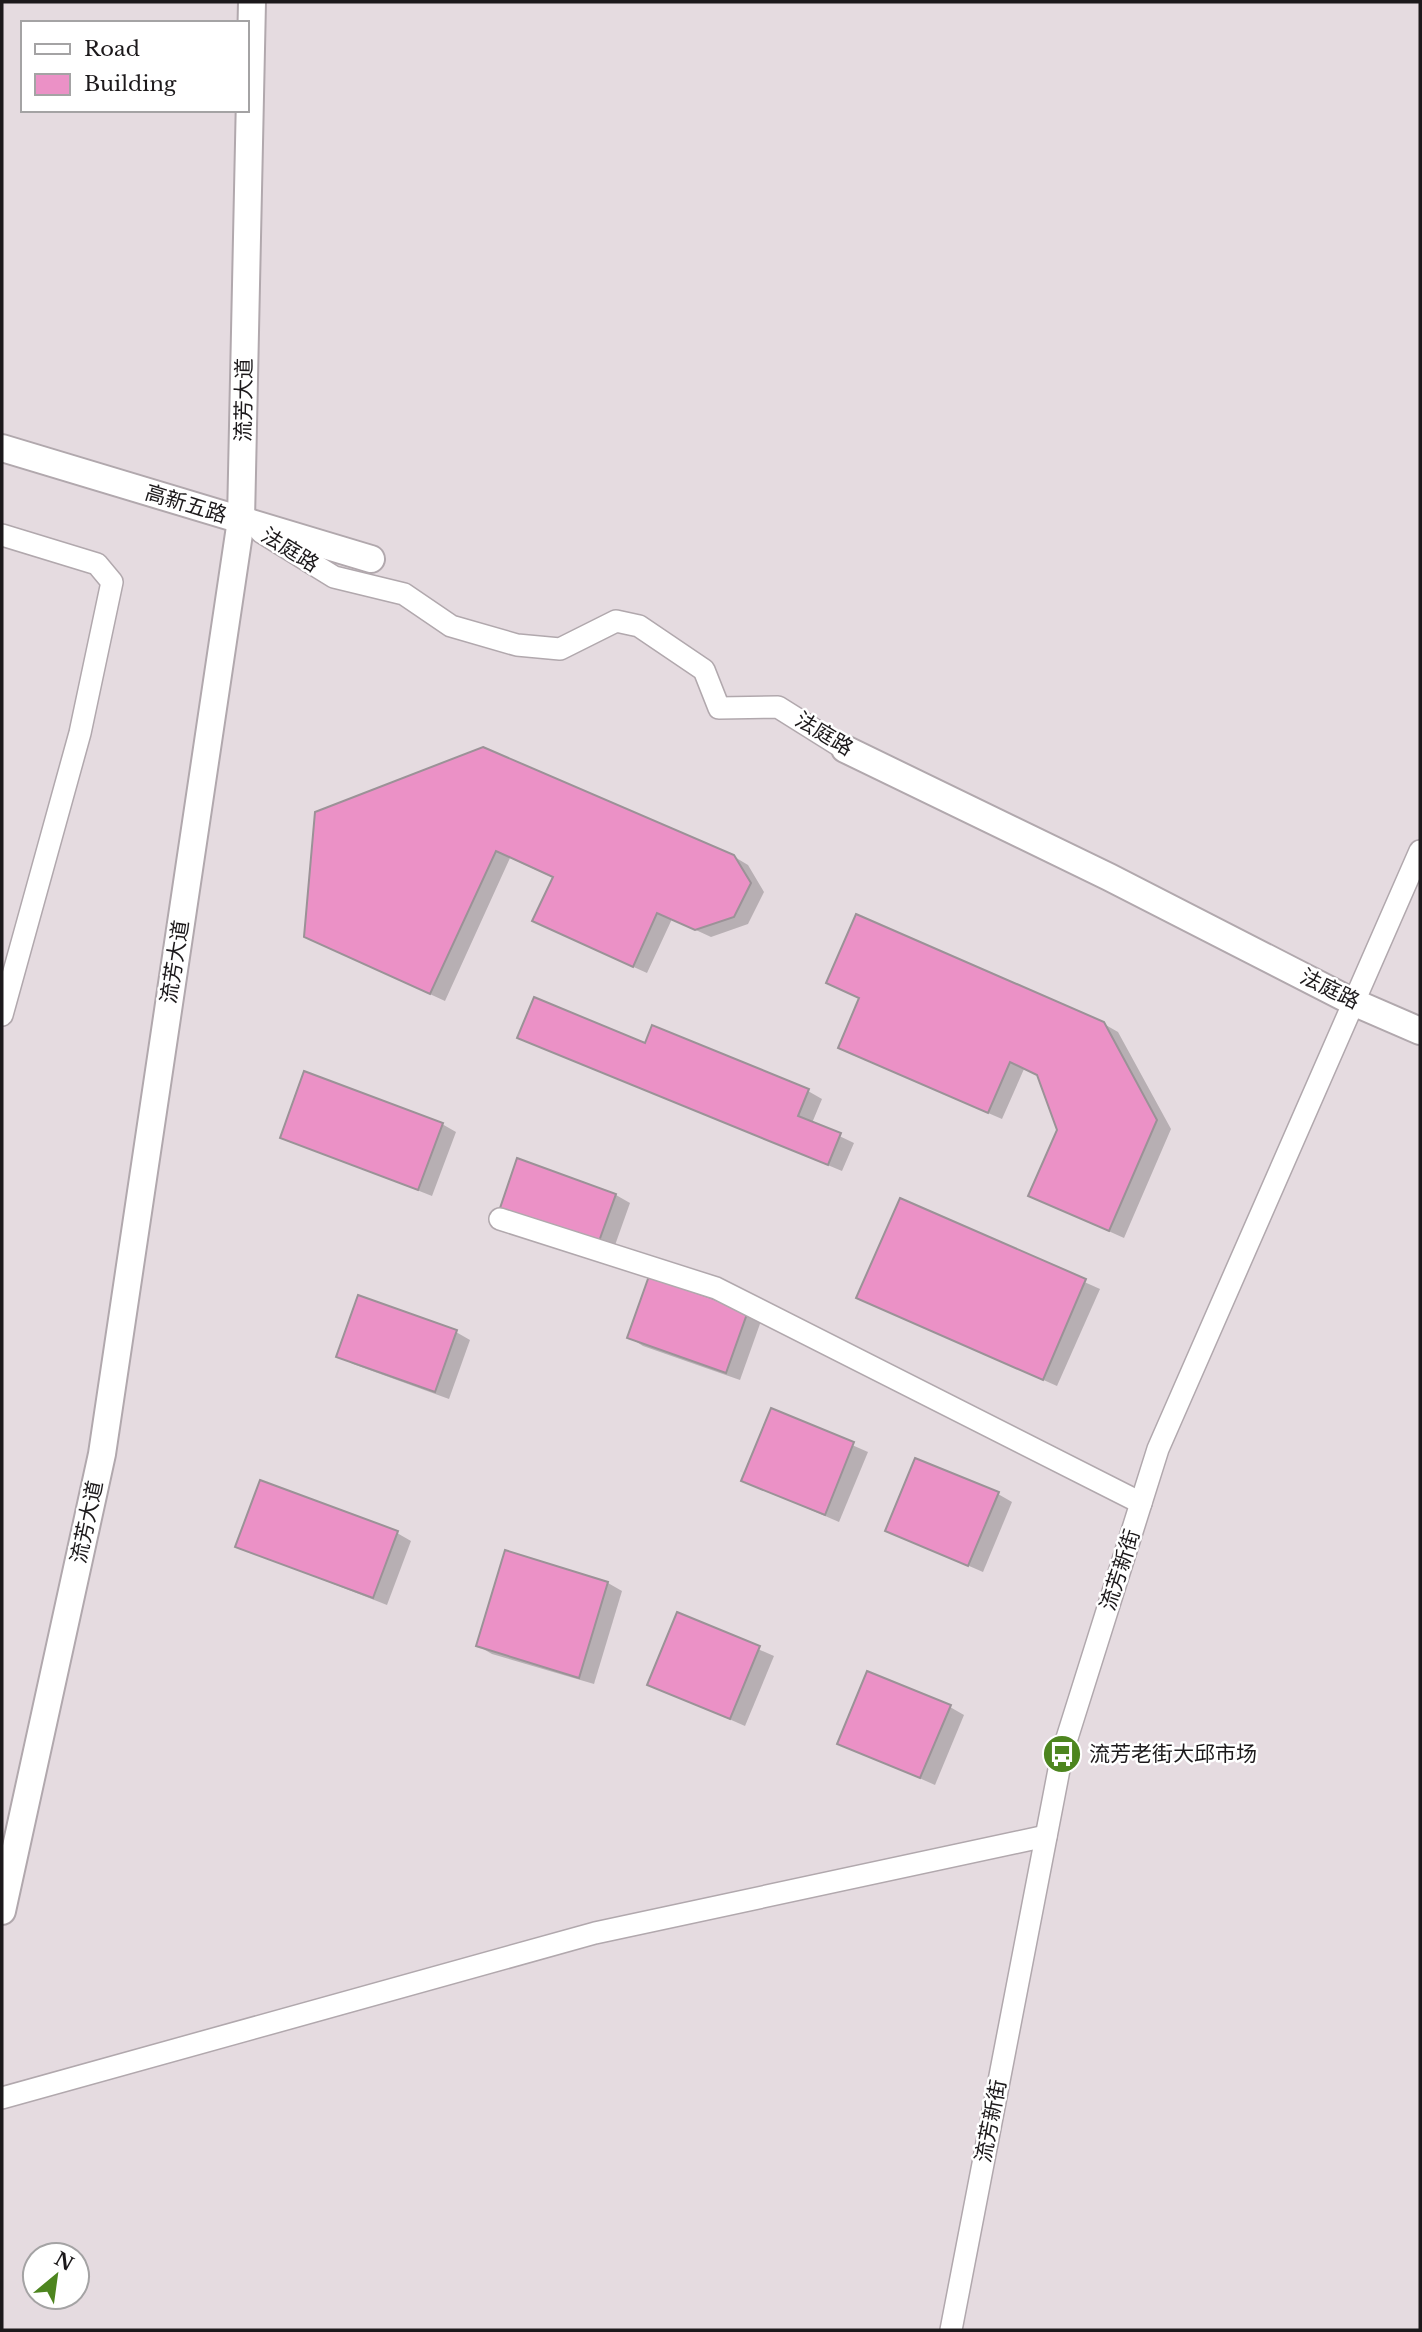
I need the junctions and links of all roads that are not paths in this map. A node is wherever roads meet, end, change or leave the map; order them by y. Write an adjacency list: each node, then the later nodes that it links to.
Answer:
1 (252, 2): 3 (main road, 流芳大道)
2 (2, 448): 3 (main road, 高新五路)
3 (242, 520): 5 (main road, 高新五路); 6 (street, 法庭路); 14 (main road, 流芳大道)
4 (2, 535): 9 (street)
5 (371, 559)
6 (845, 748): 8 (main road, 法庭路)
7 (1420, 851): 8 (street, 流芳新街)
8 (1353, 1002): 10 (main road, 法庭路); 12 (street, 流芳新街)
9 (2, 1015)
10 (1420, 1031)
11 (500, 1219): 12 (street)
12 (1141, 1503): 13 (street, 流芳新街)
13 (1046, 1836): 15 (street); 16 (street, 流芳新街)
14 (2, 1911)
15 (2, 2098)
16 (950, 2330)

